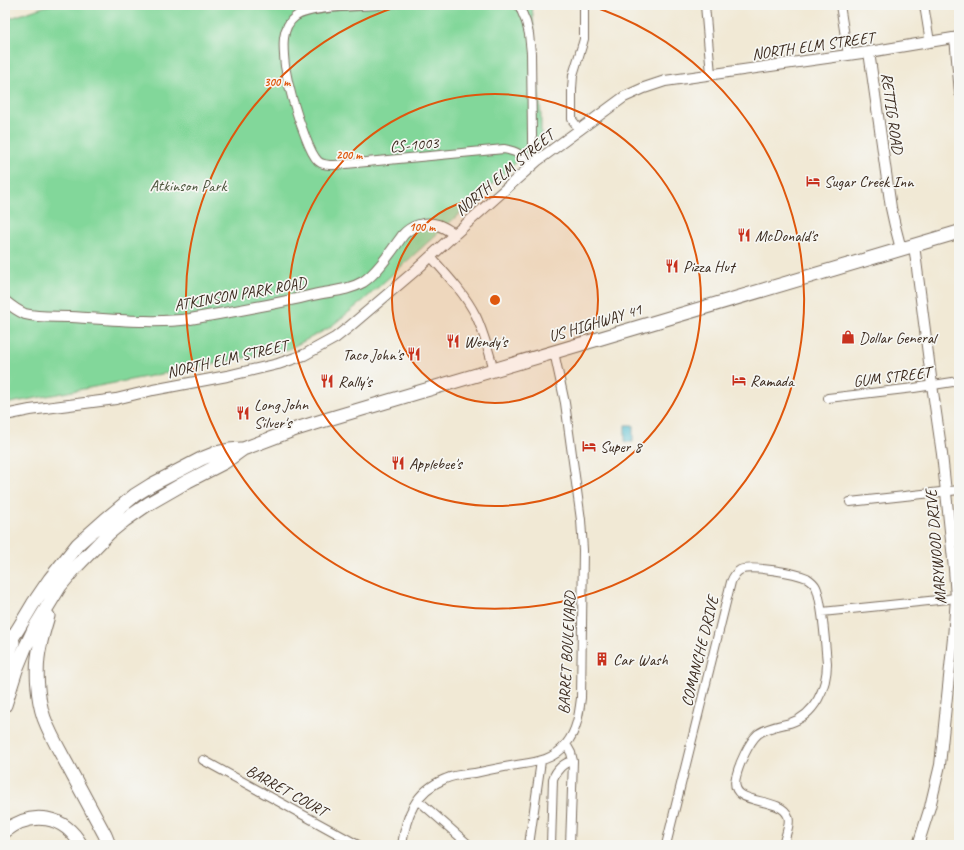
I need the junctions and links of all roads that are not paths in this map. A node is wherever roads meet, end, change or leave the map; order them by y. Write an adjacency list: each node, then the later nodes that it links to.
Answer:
1 (379, 5): 14 (street, CS-1003)
2 (519, 5): 14 (street)
3 (584, 5): 13 (street)
4 (705, 5): 11 (street)
5 (840, 5): 10 (street)
6 (924, 5): 8 (street)
7 (956, 37): 8 (street, NORTH ELM STREET); 12 (street)
8 (930, 42): 9 (street, NORTH ELM STREET)
9 (869, 52): 10 (street, NORTH ELM STREET); 18 (street, RETTIG ROAD)
10 (848, 55): 11 (street, NORTH ELM STREET)
11 (711, 74): 13 (street, NORTH ELM STREET)
12 (959, 93)
13 (580, 130): 14 (street, NORTH ELM STREET)
14 (533, 164): 16 (street, NORTH ELM STREET)
15 (959, 232): 17 (highway, US HIGHWAY 41)
16 (455, 234): 19 (street, NORTH ELM STREET); 20 (street, ATKINSON PARK ROAD)
17 (914, 246): 18 (highway, US HIGHWAY 41); 24 (street, MARYWOOD DRIVE)
18 (901, 250): 21 (highway, US HIGHWAY 41)
19 (431, 257): 22 (street); 26 (street, NORTH ELM STREET)
20 (5, 300)
21 (554, 352): 22 (highway, US HIGHWAY 41); 38 (street, BARRET BOULEVARD)
22 (494, 370): 27 (highway, US HIGHWAY 41)
23 (959, 381): 24 (street, GUM STREET)
24 (932, 385): 25 (street, GUM STREET); 29 (street, MARYWOOD DRIVE)
25 (828, 398)
26 (5, 415)
27 (243, 449): 31 (highway); 34 (highway)
28 (959, 490): 29 (street)
29 (946, 491): 30 (street); 32 (street, MARYWOOD DRIVE)
30 (850, 502)
31 (60, 586): 37 (highway); 42 (highway)
32 (957, 598): 33 (street); 56 (street, MARYWOOD DRIVE)
33 (822, 612): 54 (street, COMANCHE DRIVE); 55 (street, COMANCHE DRIVE)
34 (18, 629): 35 (highway); 36 (highway)
35 (5, 649)
36 (5, 664)
37 (5, 705)
38 (566, 744): 40 (street, BARRET BOULEVARD); 41 (street)
39 (203, 760): 48 (street, BARRET COURT)
40 (541, 761): 43 (street, BARRET BOULEVARD); 51 (street)
41 (573, 761): 52 (street); 53 (street)
42 (67, 765): 46 (highway); 47 (highway)
43 (418, 800): 49 (street, BARRET BOULEVARD); 50 (street)
44 (5, 830): 45 (highway)
45 (81, 845)
46 (109, 845)
47 (118, 845)
48 (358, 845)
49 (402, 845)
50 (469, 845)
51 (529, 845)
52 (551, 845)
53 (570, 845)
54 (666, 845)
55 (783, 845)
56 (918, 845)

